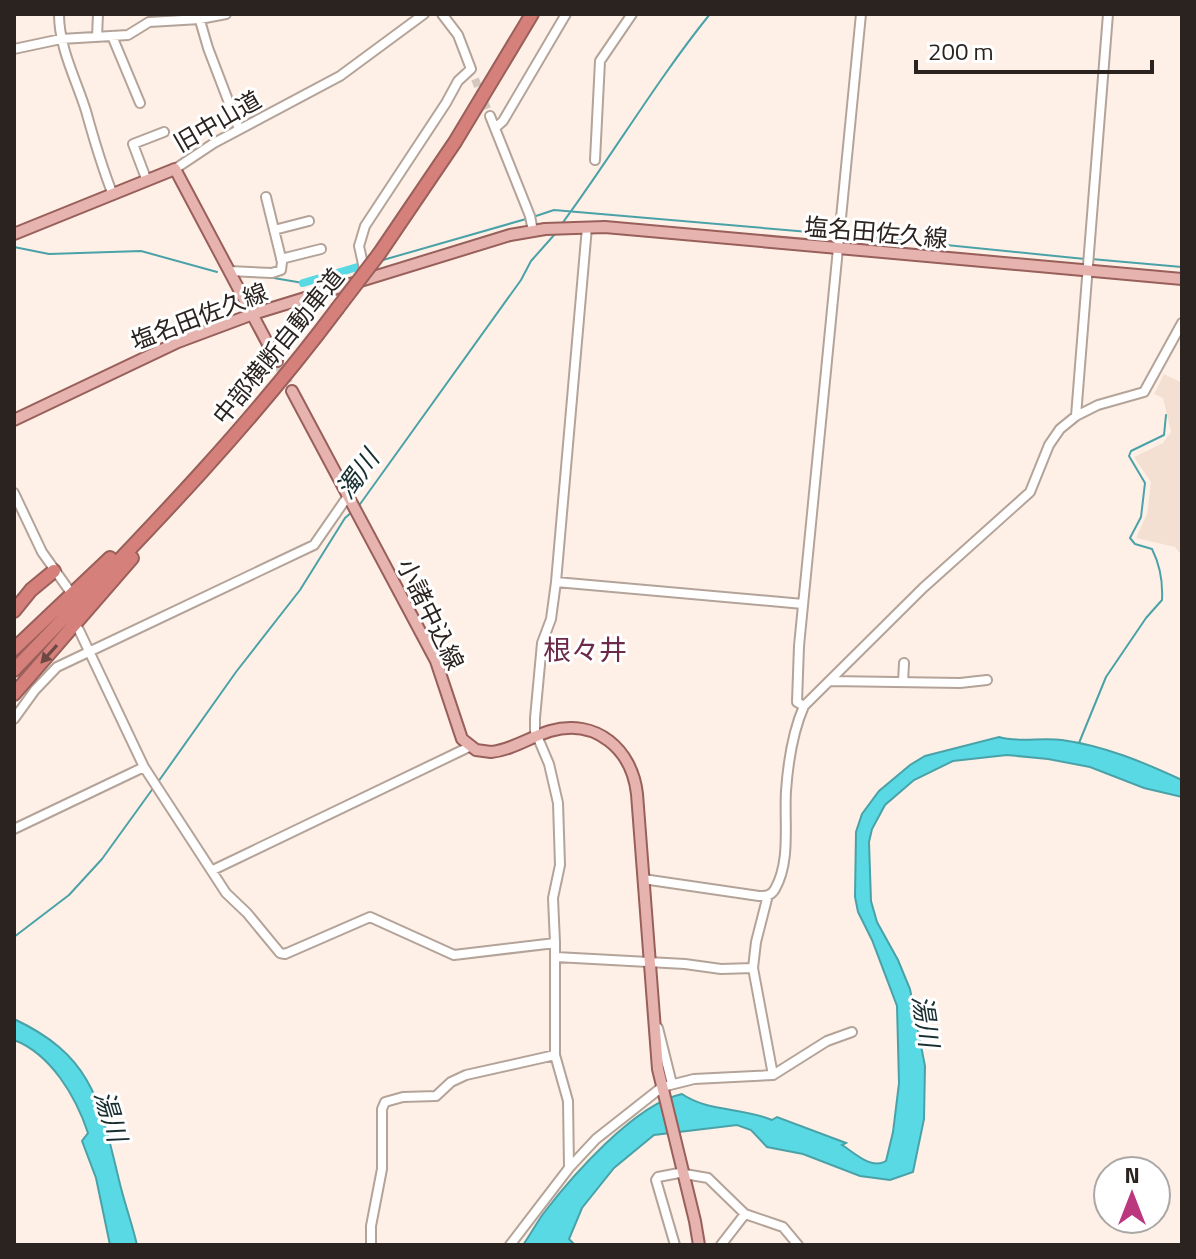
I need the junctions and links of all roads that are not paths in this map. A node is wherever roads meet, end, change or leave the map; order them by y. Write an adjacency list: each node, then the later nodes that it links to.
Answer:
1 (59, 14): 15 (street)
2 (98, 14): 14 (street)
3 (226, 14): 11 (street)
4 (424, 14): 22 (street, 旧中山道)
5 (442, 14): 17 (street)
6 (532, 14): 47 (highway, 中部横断自動車道, bridge)
7 (566, 14): 21 (street)
8 (632, 14): 24 (street)
9 (861, 14): 35 (street)
10 (1108, 14): 37 (street)
11 (199, 16): 12 (street); 22 (street)
12 (149, 18): 13 (street)
13 (112, 36): 14 (street); 19 (street)
14 (97, 37): 15 (street)
15 (61, 39): 16 (street); 27 (street)
16 (14, 49)
17 (471, 69): 18 (street); 39 (street)
18 (475, 79)
19 (140, 103)
20 (490, 116): 21 (street)
21 (495, 128): 30 (street)
22 (239, 129): 25 (street, 旧中山道)
23 (164, 132): 26 (street)
24 (595, 160)
25 (175, 169): 26 (main road, 旧中山道); 38 (main road)
26 (147, 181): 27 (main road, 旧中山道)
27 (113, 195): 33 (main road, 旧中山道)
28 (266, 197): 32 (street)
29 (309, 221): 32 (street)
30 (532, 222): 31 (main road, 塩名田佐久線); 39 (main road, 塩名田佐久線)
31 (587, 227): 35 (main road, 塩名田佐久線); 52 (street)
32 (274, 230): 36 (street)
33 (14, 234)
34 (321, 249): 36 (street)
35 (838, 249): 37 (main road, 塩名田佐久線); 54 (street)
36 (281, 259): 38 (street)
37 (1087, 262): 40 (main road, 塩名田佐久線); 45 (street)
38 (229, 271): 41 (main road)
39 (367, 278): 41 (main road, 塩名田佐久線)
40 (1182, 279)
41 (253, 314): 43 (main road); 46 (main road, 塩名田佐久線)
42 (1182, 323): 45 (street)
43 (277, 361)
44 (292, 391): 49 (main road, 小諸中込線)
45 (1076, 416): 62 (street)
46 (14, 420)
47 (190, 487): 50 (highway, 中部横断自動車道); 64 (highway, one-way to 64)
48 (14, 493): 51 (street)
49 (350, 499): 58 (street); 68 (main road, 小諸中込線)
50 (174, 502): 57 (highway); 60 (highway, 中部横断自動車道)
51 (54, 571): 53 (street); 55 (highway)
52 (556, 582): 54 (street); 67 (street)
53 (66, 593)
54 (803, 604): 65 (street)
55 (14, 611)
56 (81, 627): 58 (street)
57 (14, 649)
58 (90, 651): 66 (street); 69 (street)
59 (904, 663): 63 (street)
60 (14, 670)
61 (987, 680): 63 (street)
62 (830, 681): 63 (street); 65 (street)
63 (903, 682)
64 (14, 694)
65 (804, 706): 73 (street)
66 (14, 719)
67 (537, 736): 68 (main road); 72 (main road); 74 (street)
68 (469, 747): 71 (street)
69 (144, 767): 70 (street); 71 (street)
70 (14, 829)
71 (213, 870): 74 (street)
72 (643, 879): 73 (street); 76 (main road)
73 (768, 895): 77 (street)
74 (555, 943): 75 (street)
75 (556, 957): 76 (street); 79 (street)
76 (649, 962): 77 (street); 81 (main road)
77 (753, 968): 80 (street)
78 (852, 1032): 80 (street)
79 (555, 1055): 82 (street); 85 (street)
80 (773, 1075): 81 (street)
81 (665, 1087): 82 (street); 83 (main road)
82 (569, 1168): 86 (street)
83 (683, 1172): 84 (street); 87 (street); 88 (main road)
84 (745, 1214): 89 (street); 90 (street)
85 (371, 1245)
86 (510, 1245)
87 (675, 1245)
88 (699, 1245)
89 (721, 1245)
90 (798, 1245)

